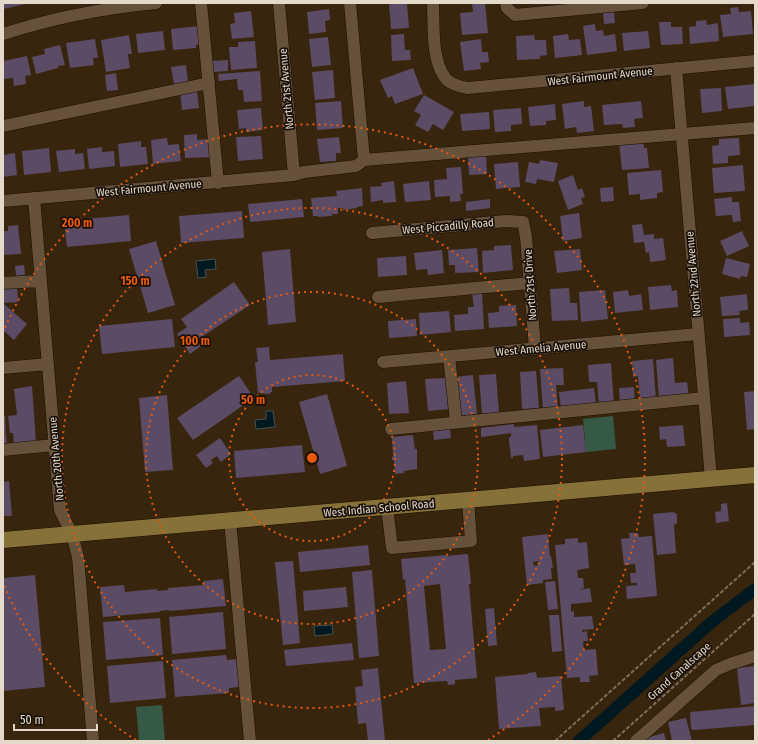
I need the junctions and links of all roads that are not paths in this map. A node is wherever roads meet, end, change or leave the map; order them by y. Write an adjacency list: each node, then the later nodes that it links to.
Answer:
1 (156, 3): 8 (street)
2 (201, 3): 11 (street)
3 (279, 3): 16 (street, North 21st Avenue)
4 (350, 3): 15 (street)
5 (433, 3): 10 (street, West Fairmount Avenue)
6 (506, 3): 7 (street)
7 (642, 3)
8 (3, 34)
9 (755, 61): 10 (street, West Fairmount Avenue)
10 (676, 68): 14 (street, North 22nd Avenue)
11 (209, 83): 12 (street); 17 (street)
12 (3, 126)
13 (755, 128): 14 (street, West Fairmount Avenue)
14 (681, 135): 15 (street, West Fairmount Avenue); 26 (street, North 22nd Avenue)
15 (364, 160): 16 (street, West Fairmount Avenue)
16 (294, 175): 17 (street, West Fairmount Avenue)
17 (218, 183): 18 (street, West Fairmount Avenue)
18 (34, 198): 19 (street, West Fairmount Avenue); 22 (street, North 20th Avenue)
19 (3, 201)
20 (523, 222): 21 (street, West Piccadilly Road); 24 (street, North 21st Drive)
21 (372, 233)
22 (40, 281): 23 (street); 30 (street, North 20th Avenue)
23 (3, 283)
24 (530, 283): 25 (street); 27 (street, North 21st Drive)
25 (378, 297)
26 (698, 334): 27 (street, West Amelia Avenue); 32 (street, North 22nd Avenue)
27 (535, 348): 28 (street, West Amelia Avenue)
28 (449, 356): 29 (street, West Amelia Avenue); 33 (street)
29 (383, 362)
30 (48, 364): 31 (street); 35 (street, North 20th Avenue)
31 (3, 368)
32 (704, 398): 33 (street); 38 (street, North 22nd Avenue)
33 (456, 422): 34 (street)
34 (391, 429)
35 (54, 445): 36 (street); 42 (street, North 20th Avenue)
36 (3, 450)
37 (755, 475): 38 (main road, West Indian School Road)
38 (711, 479): 39 (main road, West Indian School Road)
39 (468, 500): 40 (main road, West Indian School Road); 40 (street)
40 (387, 507): 41 (main road, West Indian School Road)
41 (230, 520): 42 (main road, West Indian School Road); 46 (street)
42 (72, 534): 43 (main road, West Indian School Road); 45 (street, North 20th Avenue)
43 (3, 540)
44 (755, 656): 47 (street)
45 (93, 741)
46 (250, 741)
47 (636, 741)

